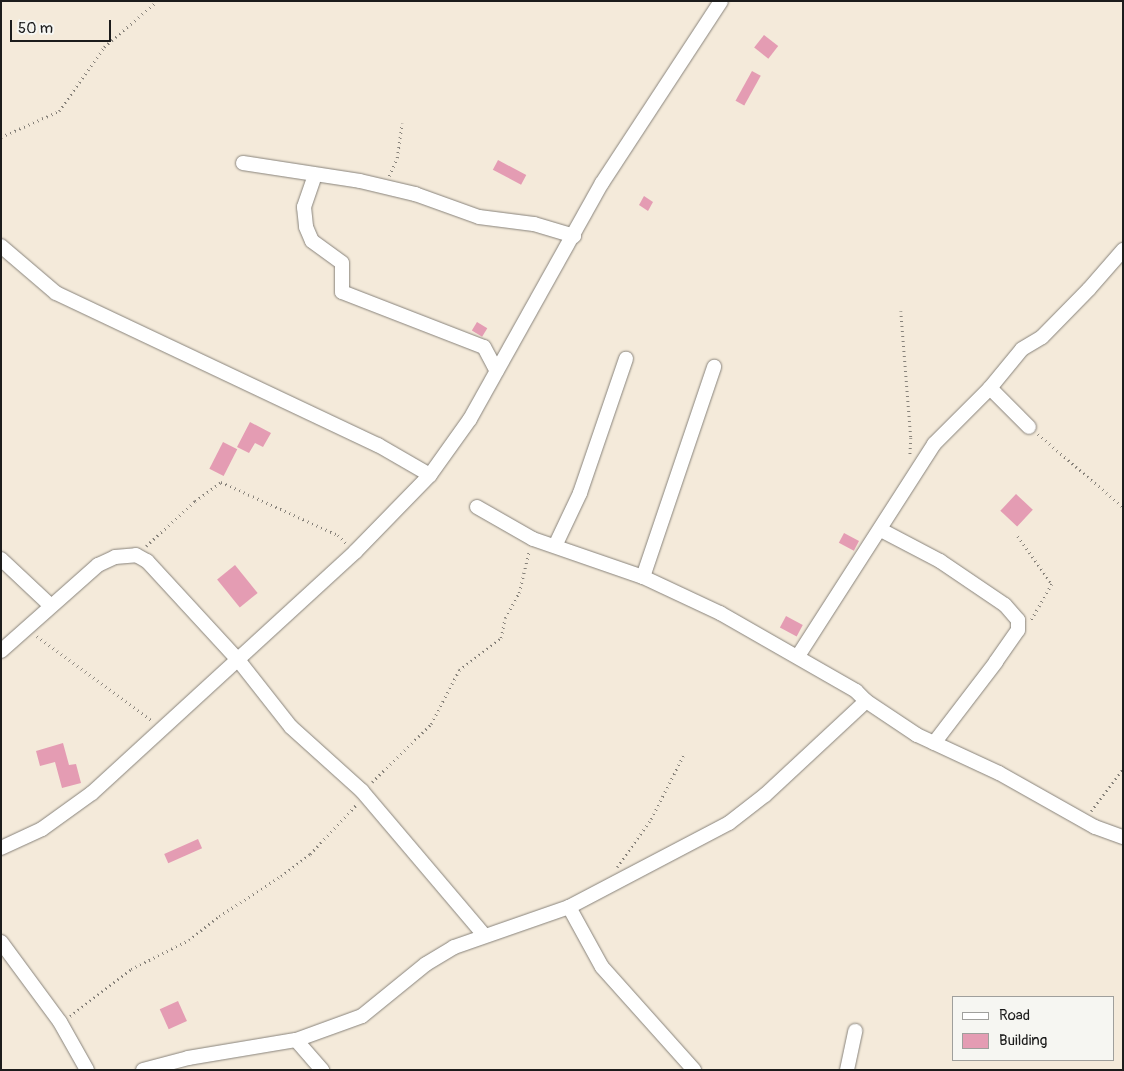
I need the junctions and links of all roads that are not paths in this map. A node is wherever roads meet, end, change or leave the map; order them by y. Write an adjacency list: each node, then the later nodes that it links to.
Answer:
1 (721, 1): 4 (street)
2 (243, 163): 3 (street)
3 (315, 175): 4 (street); 9 (street)
4 (574, 236): 9 (street)
5 (1, 246): 12 (street)
6 (1123, 250): 10 (street)
7 (626, 359): 15 (street)
8 (714, 367): 17 (street)
9 (497, 371): 12 (street)
10 (990, 388): 11 (street); 14 (street)
11 (1029, 427)
12 (430, 475): 21 (street)
13 (478, 507): 15 (street)
14 (881, 530): 20 (street); 23 (street)
15 (555, 546): 17 (street)
16 (1, 559): 18 (street)
17 (643, 577): 20 (street)
18 (50, 605): 19 (street); 21 (street)
19 (1, 652)
20 (798, 656): 22 (street)
21 (239, 661): 25 (street); 27 (street)
22 (866, 701): 23 (street); 26 (street)
23 (934, 743): 24 (street)
24 (1123, 837)
25 (1, 848)
26 (569, 907): 27 (street); 34 (street)
27 (484, 935): 30 (street)
28 (1, 942): 31 (street)
29 (855, 1031): 35 (street)
30 (296, 1040): 32 (street); 33 (street)
31 (87, 1070)
32 (143, 1070)
33 (322, 1070)
34 (694, 1070)
35 (847, 1070)

